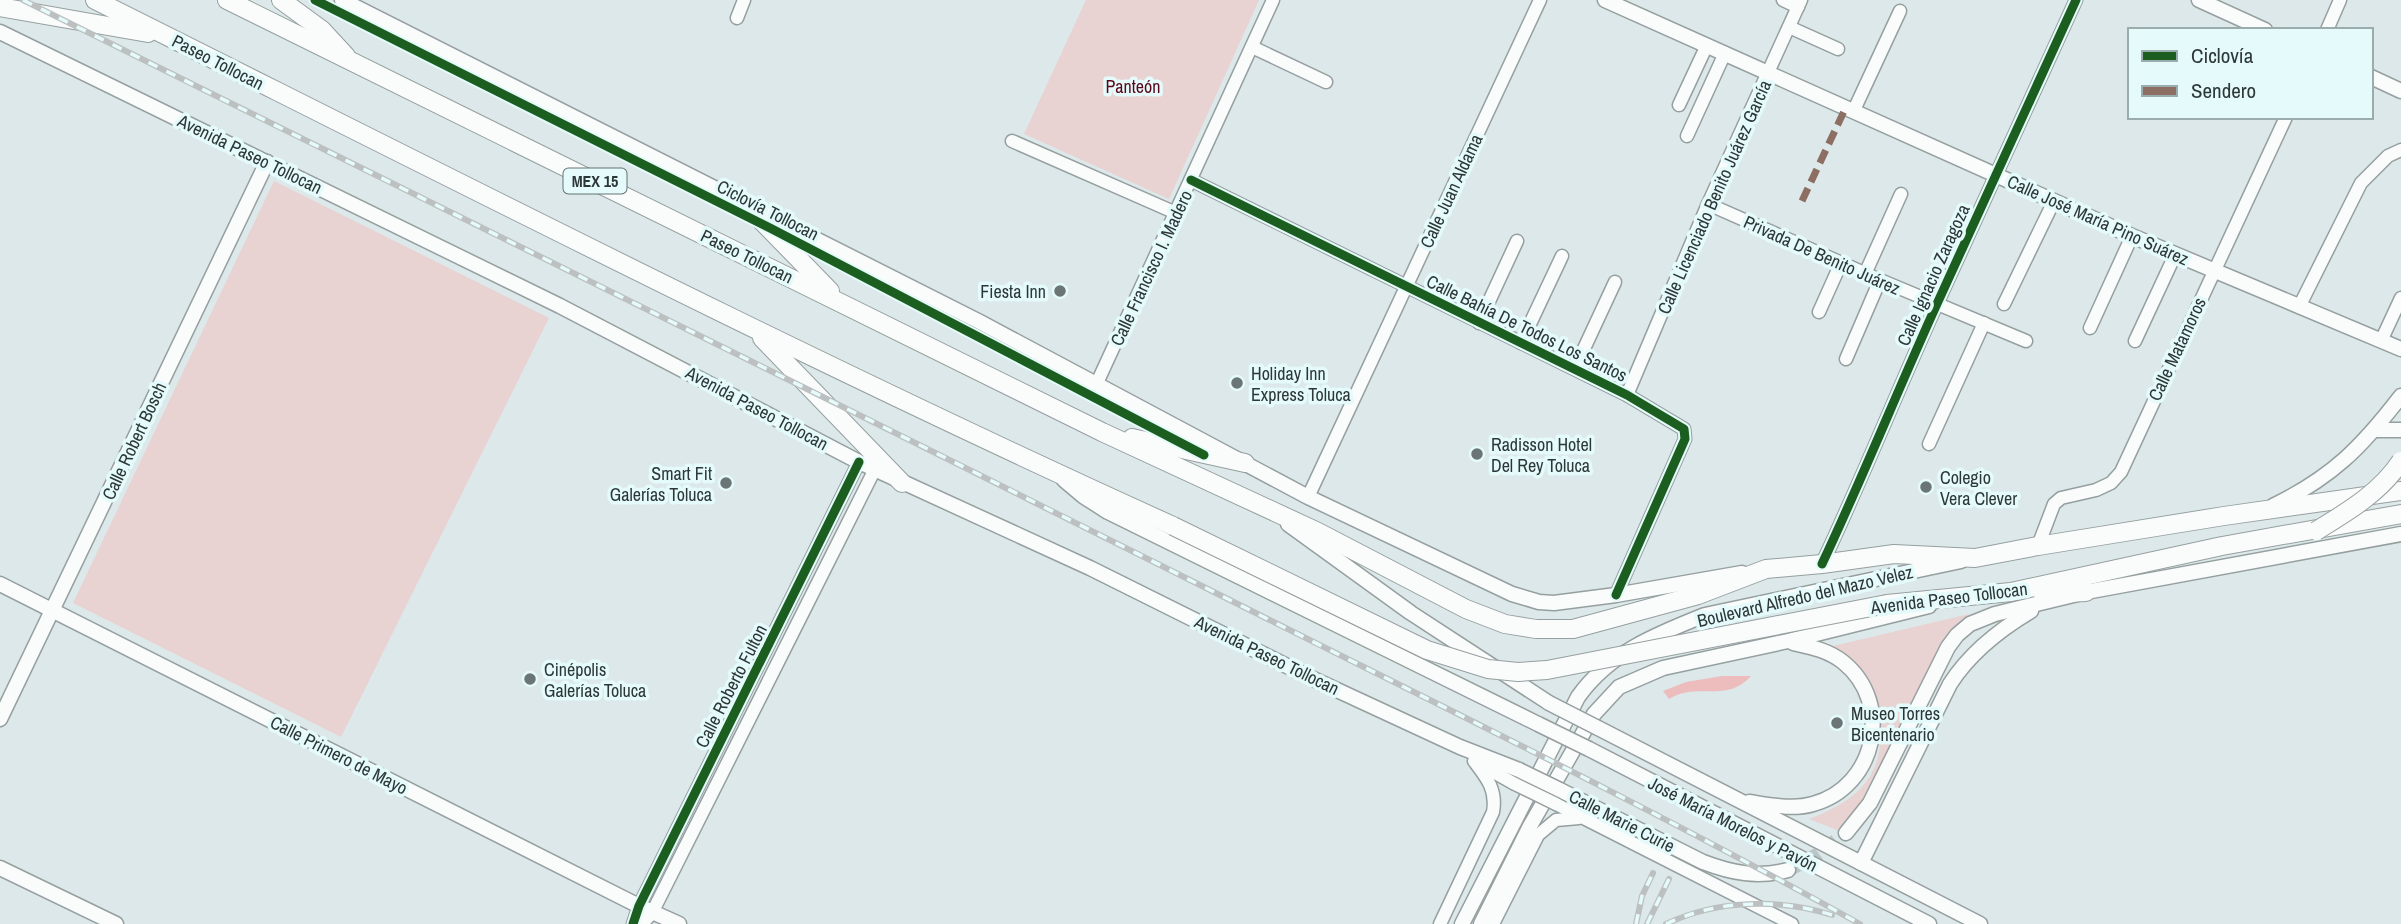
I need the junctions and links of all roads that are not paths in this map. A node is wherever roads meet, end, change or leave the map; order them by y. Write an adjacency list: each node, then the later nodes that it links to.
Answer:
1 (94, 0): 21 (highway, Paseo Tollocan)
2 (227, 0): 26 (highway, Paseo Tollocan / MEX 15)
3 (281, 0): 26 (highway)
4 (744, 0): 16 (street)
5 (1273, 0): 23 (street, Calle Francisco I. Madero)
6 (1540, 0): 54 (street, Calle Juan Aldama)
7 (1605, 0): 22 (main road, Calle José María Pino Suárez)
8 (1783, 0): 13 (street)
9 (2076, 0): 38 (street, Calle Ignacio Zaragoza)
10 (2199, 0): 18 (main road)
11 (2340, 0): 19 (street)
12 (351, 2): 42 (main road, Avenida Paseo Tollocan)
13 (1799, 3): 17 (street, Calle Licenciado Benito Juárez García)
14 (0, 7): 21 (highway)
15 (1900, 11): 32 (street)
16 (737, 18)
17 (1788, 27): 24 (street); 27 (street, Calle Licenciado Benito Juárez García)
18 (2261, 28)
19 (2328, 28)
20 (0, 32): 37 (main road, Avenida Paseo Tollocan)
21 (173, 39): 64 (highway, Paseo Tollocan)
22 (1707, 45): 25 (main road, Calle José María Pino Suárez); 31 (street)
23 (1252, 47): 29 (street); 39 (street, Calle Francisco I. Madero)
24 (1838, 49)
25 (1725, 53): 27 (main road, Calle José María Pino Suárez); 34 (street)
26 (350, 61): 56 (highway, Paseo Tollocan / MEX 15)
27 (1769, 73): 32 (main road, Calle José María Pino Suárez); 43 (street, Calle Licenciado Benito Juárez García)
28 (2373, 78): 30 (main road)
29 (1326, 82)
30 (2401, 91)
31 (1679, 105)
32 (1854, 110): 38 (main road, Calle José María Pino Suárez)
33 (2285, 119): 50 (street, Calle Matamoros)
34 (1687, 136)
35 (1012, 141): 44 (street)
36 (2401, 150): 59 (street)
37 (267, 162): 80 (main road, Avenida Paseo Tollocan); 102 (main road, Calle Robert Bosch)
38 (1996, 176): 41 (main road, Calle José María Pino Suárez); 58 (street, Calle Ignacio Zaragoza)
39 (1192, 180): 44 (street, Calle Francisco I. Madero); 54 (street, Calle Bahía De Todos Los Santos)
40 (1901, 194): 51 (street)
41 (2054, 201): 45 (main road, Calle José María Pino Suárez); 57 (street)
42 (744, 203): 56 (highway); 72 (main road, Avenida Paseo Tollocan)
43 (1708, 204): 49 (street, Privada De Benito Juárez); 73 (street, Calle Licenciado Benito Juárez García)
44 (1176, 213): 72 (street, Calle Francisco I. Madero)
45 (2132, 236): 47 (main road, Calle José María Pino Suárez); 63 (street)
46 (1517, 241): 61 (street)
47 (2175, 255): 50 (main road, Calle José María Pino Suárez); 66 (street)
48 (1562, 257): 68 (street)
49 (1840, 264): 51 (street, Privada De Benito Juárez); 60 (street)
50 (2213, 271): 59 (main road, Calle José María Pino Suárez); 92 (street, Calle Matamoros)
51 (1865, 274): 52 (street, Privada De Benito Juárez)
52 (1880, 281): 58 (street, Privada De Benito Juárez); 70 (street)
53 (1615, 282): 71 (street)
54 (1406, 286): 61 (street, Calle Bahía De Todos Los Santos); 86 (street, Calle Juan Aldama)
55 (2401, 298): 67 (street)
56 (840, 301): 77 (highway, Paseo Tollocan / MEX 15)
57 (2004, 304)
58 (1937, 305): 62 (street, Privada De Benito Juárez); 94 (street, Calle Ignacio Zaragoza)
59 (2299, 307): 67 (main road, Calle José María Pino Suárez)
60 (1819, 312)
61 (1479, 323): 68 (street, Calle Bahía De Todos Los Santos)
62 (1984, 323): 65 (street, Privada De Benito Juárez); 78 (street)
63 (2090, 328)
64 (757, 332): 83 (highway, Paseo Tollocan); 84 (highway)
65 (2026, 341)
66 (2136, 341)
67 (2381, 341): 69 (main road, Calle José María Pino Suárez)
68 (1521, 343): 71 (street, Calle Bahía De Todos Los Santos)
69 (2401, 349)
70 (1846, 359)
71 (1575, 369): 73 (street, Calle Bahía De Todos Los Santos)
72 (1097, 383): 81 (main road, Avenida Paseo Tollocan)
73 (1627, 395): 99 (street, Calle Bahía De Todos Los Santos)
74 (2401, 396): 75 (main road)
75 (2375, 430): 76 (main road); 88 (main road)
76 (2401, 430)
77 (1102, 432): 81 (highway); 87 (highway, Paseo Tollocan / MEX 15)
78 (1929, 444)
79 (2401, 461): 90 (highway, bridge)
80 (859, 462): 82 (main road, Avenida Paseo Tollocan); 115 (street, Calle Roberto Fulton)
81 (1244, 463): 86 (main road, Avenida Paseo Tollocan)
82 (875, 469): 84 (main road, Avenida Paseo Tollocan); 115 (street, Calle Roberto Fulton)
83 (1058, 475): 100 (highway, Avenida Paseo Tollocan, bridge); 124 (main road, José María Morelos y Pavón, bridge)
84 (902, 483): 105 (main road, Avenida Paseo Tollocan)
85 (2400, 491): 88 (highway, Avenida Paseo Tollocan)
86 (1308, 497): 99 (main road, Avenida Paseo Tollocan)
87 (1269, 509): 95 (highway, Avenida Paseo Tollocan); 109 (main road, José María Morelos y Pavón / MEX 15, bridge)
88 (2265, 510): 92 (highway, Avenida Paseo Tollocan)
89 (2401, 514): 90 (highway, Avenida Paseo Tollocan)
90 (2316, 531): 97 (highway, Avenida Paseo Tollocan)
91 (2401, 534): 98 (main road, Avenida Paseo Tollocan)
92 (2038, 546): 93 (highway, Avenida Paseo Tollocan)
93 (1975, 558): 94 (highway, Avenida Paseo Tollocan); 120 (main road, Boulevard Alfredo del Mazo Velez)
94 (1822, 564): 95 (highway, Avenida Paseo Tollocan)
95 (1766, 569): 99 (main road, Avenida Paseo Tollocan)
96 (0, 584): 102 (main road, Calle Primero de Mayo)
97 (2011, 592): 98 (highway); 100 (highway, Avenida Paseo Tollocan)
98 (2086, 592): 101 (main road, Avenida Paseo Tollocan)
99 (1616, 595)
100 (1954, 599): 103 (main road)
101 (2042, 604): 111 (main road); 112 (main road)
102 (53, 611): 104 (main road, Calle Robert Bosch); 115 (main road, Calle Primero de Mayo)
103 (1788, 642): 109 (main road); 121 (main road)
104 (0, 719)
105 (1460, 747): 106 (street, Avenida Paseo Tollocan); 107 (main road, Calle Marie Curie)
106 (1474, 761): 107 (street, Avenida Paseo Tollocan); 119 (street)
107 (1516, 777): 108 (main road, Calle Marie Curie, bridge)
108 (1558, 797): 110 (street); 114 (main road, Calle Marie Curie)
109 (1740, 801): 112 (main road, José María Morelos y Pavón / MEX 15)
110 (1584, 818): 122 (street); 123 (street)
111 (1846, 833)
112 (1861, 863): 125 (main road, MEX 15)
113 (0, 868): 116 (main road)
114 (1788, 870)
115 (644, 914): 117 (street, Calle Roberto Fulton); 118 (main road, Calle Primero de Mayo)
116 (116, 924)
117 (633, 924)
118 (679, 924)
119 (1440, 924)
120 (1462, 924)
121 (1481, 924)
122 (1493, 924)
123 (1792, 924)
124 (1929, 924)
125 (1980, 924)

